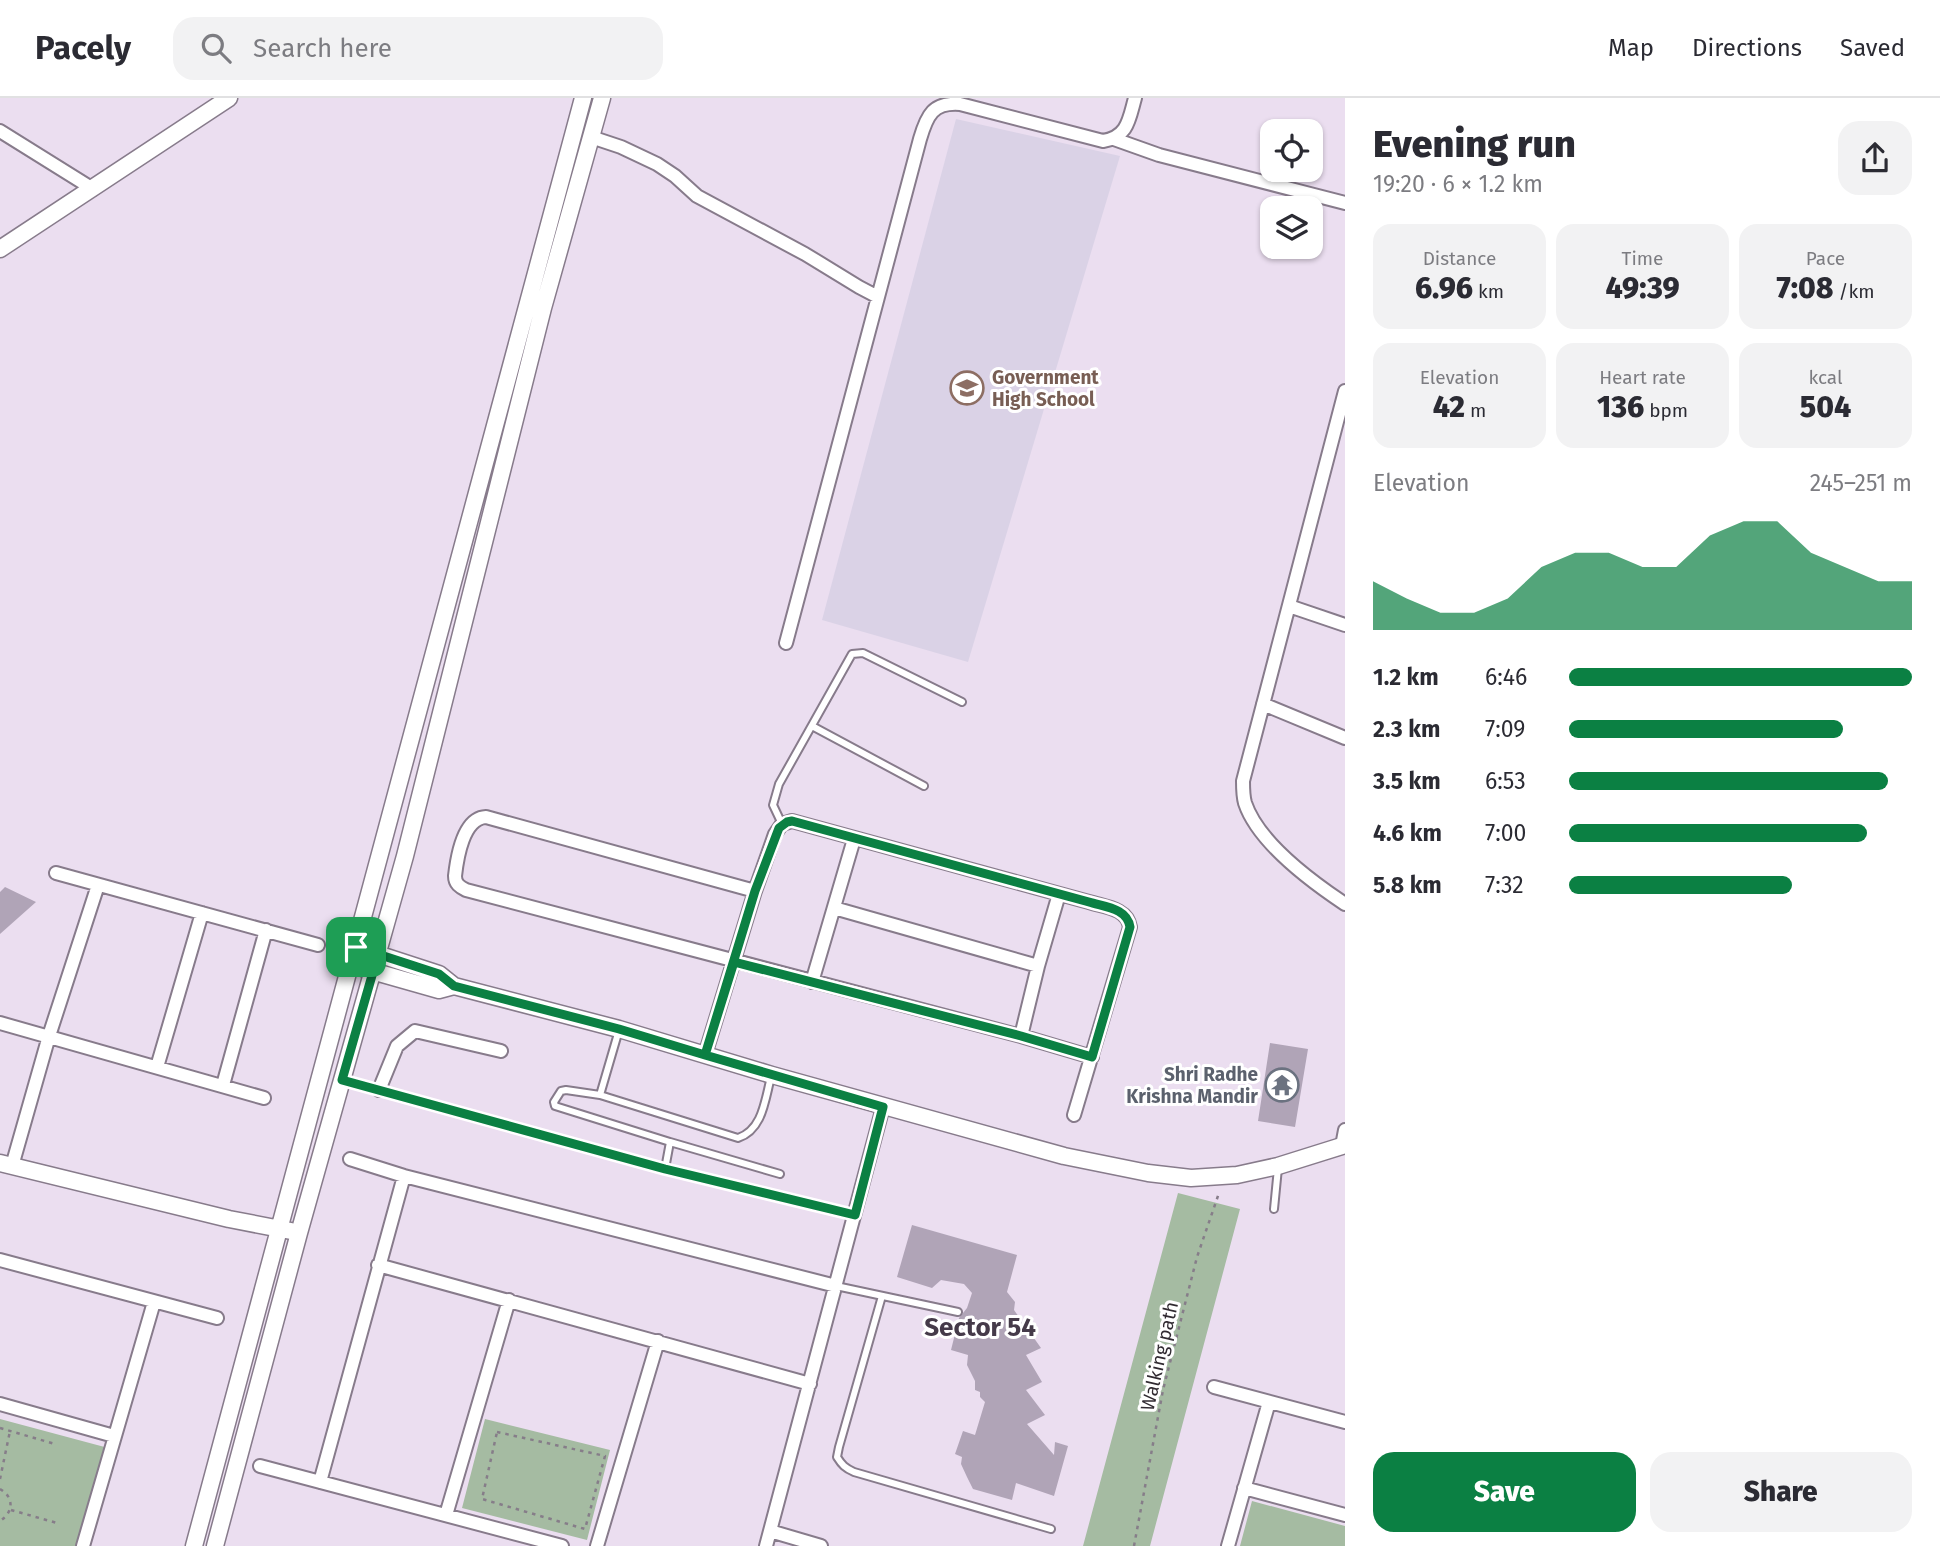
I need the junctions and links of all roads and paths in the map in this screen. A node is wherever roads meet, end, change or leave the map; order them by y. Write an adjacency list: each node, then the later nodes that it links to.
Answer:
1 (229, 98): 8 (main road)
2 (583, 98): 32 (main road)
3 (602, 98): 6 (main road)
4 (1135, 98): 7 (street)
5 (0, 131): 8 (street)
6 (591, 137): 11 (street); 33 (main road)
7 (1114, 139): 9 (street); 11 (street)
8 (93, 189): 10 (main road)
9 (1345, 203)
10 (0, 249)
11 (878, 296): 15 (street)
12 (1345, 391): 13 (street)
13 (1289, 606): 14 (street); 17 (street)
14 (1345, 625)
15 (786, 643)
16 (962, 702): 18 (lane)
17 (1263, 705): 19 (street); 27 (street)
18 (812, 726): 20 (lane); 21 (lane)
19 (1345, 738)
20 (924, 786)
21 (782, 824): 22 (street); 25 (street)
22 (854, 839): 26 (street); 28 (street)
23 (56, 873): 24 (street)
24 (98, 885): 29 (street); 42 (street)
25 (755, 891): 34 (street); 34 (street)
26 (1059, 894): 36 (street); 46 (street)
27 (1345, 904)
28 (834, 908): 36 (street); 38 (street)
29 (202, 913): 30 (street); 47 (street)
30 (266, 930): 31 (street); 50 (street)
31 (318, 945)
32 (356, 947): 33 (main road); 35 (main road)
33 (378, 954): 37 (main road); 39 (main road)
34 (734, 962): 38 (street); 45 (street)
35 (351, 964): 37 (main road); 67 (main road)
36 (1038, 966): 43 (street)
37 (373, 972): 39 (main road); 49 (main road)
38 (812, 982): 43 (street)
39 (454, 986): 41 (main road)
40 (0, 1023): 42 (street)
41 (619, 1029): 45 (main road); 52 (lane)
42 (49, 1036): 47 (street); 59 (street)
43 (1021, 1036): 46 (street)
44 (501, 1051): 51 (street)
45 (705, 1055): 48 (main road)
46 (1092, 1057): 55 (street)
47 (157, 1067): 50 (street)
48 (772, 1075): 52 (lane); 54 (main road)
49 (342, 1080): 51 (lane); 68 (main road)
50 (223, 1085): 53 (street)
51 (379, 1090): 61 (lane)
52 (600, 1095): 57 (lane)
53 (264, 1098)
54 (883, 1107): 64 (main road); 66 (street)
55 (1074, 1115)
56 (1344, 1140): 60 (main road)
57 (670, 1142): 61 (lane); 62 (lane)
58 (350, 1159): 63 (street)
59 (6, 1164): 67 (main road)
60 (1278, 1167): 64 (main road); 65 (lane)
61 (665, 1169): 66 (lane)
62 (780, 1174)
63 (404, 1176): 70 (street); 71 (street)
64 (1225, 1176): 107 (path, Walking path)
65 (1274, 1209)
66 (855, 1215): 71 (street)
67 (281, 1229): 68 (main road); 101 (main road)
68 (299, 1233): 102 (main road)
69 (0, 1259): 74 (street)
70 (378, 1265): 73 (street); 89 (street)
71 (836, 1286): 72 (lane); 78 (street)
72 (882, 1296): 75 (lane); 98 (lane)
73 (509, 1300): 77 (street); 94 (street)
74 (154, 1302): 76 (street); 85 (street)
75 (958, 1311)
76 (217, 1318)
77 (658, 1340): 78 (street); 104 (street)
78 (810, 1384): 99 (street)
79 (1214, 1387): 80 (street)
80 (1269, 1402): 82 (street); 90 (street)
81 (0, 1404): 85 (street)
82 (1345, 1422)
83 (0, 1429): 84 (path)
84 (10, 1432): 86 (path); 88 (path)
85 (114, 1436): 100 (street)
86 (55, 1444)
87 (260, 1466): 89 (street)
88 (0, 1479)
89 (320, 1482): 94 (street)
90 (1244, 1488): 95 (street); 108 (street)
91 (0, 1489): 93 (path)
92 (482, 1499): 92 (path)
93 (10, 1510): 96 (path); 97 (path)
94 (446, 1515): 103 (street)
95 (1345, 1516)
96 (0, 1521)
97 (57, 1523)
98 (1051, 1529)
99 (770, 1531): 105 (street); 106 (street)
100 (83, 1546)
101 (194, 1546)
102 (215, 1546)
103 (562, 1546)
104 (597, 1546)
105 (765, 1546)
106 (821, 1546)
107 (1133, 1546)
108 (1228, 1546)

